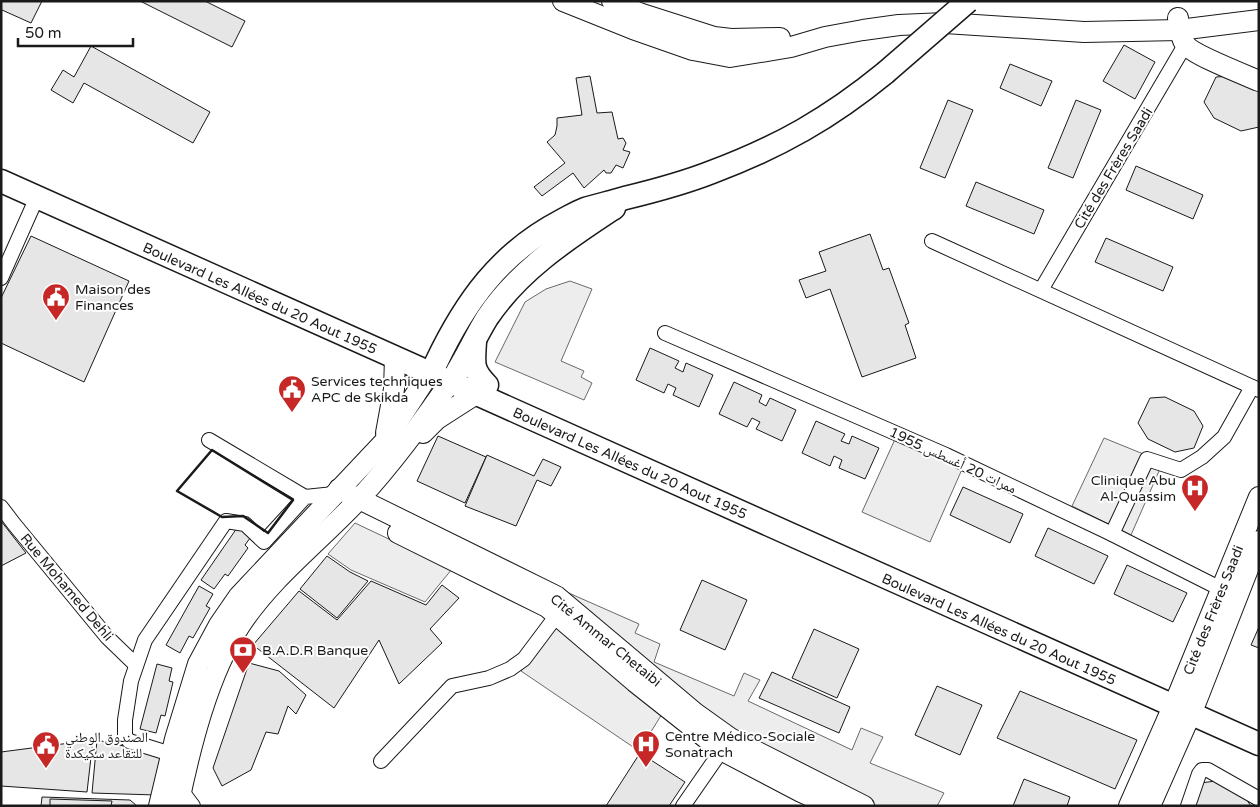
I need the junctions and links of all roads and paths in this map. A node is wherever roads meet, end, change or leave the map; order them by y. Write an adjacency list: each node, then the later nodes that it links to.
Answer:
1 (563, 1): 7 (main road)
2 (612, 1): 7 (main road)
3 (968, 1): 11 (main road, bridge)
4 (1259, 7): 6 (main road)
5 (1259, 20): 6 (main road)
6 (1181, 31): 7 (main road); 8 (main road); 15 (street, Cité des Frères Saadi)
7 (825, 37)
8 (1259, 81)
9 (1, 168): 18 (main road, Boulevard Les Allées du 20 Aout 1955)
10 (1, 181): 12 (main road, Boulevard Les Allées du 20 Aout 1955)
11 (629, 197): 17 (main road); 18 (main road)
12 (38, 198): 14 (street); 18 (main road, Boulevard Les Allées du 20 Aout 1955)
13 (932, 241): 15 (street)
14 (1, 278)
15 (1040, 290): 19 (street)
16 (665, 333): 29 (street, ممرات 20 أغسطس 1955)
17 (476, 337): 18 (main road); 20 (main road)
18 (431, 367): 20 (main road, Boulevard Les Allées du 20 Aout 1955); 22 (main road); 22 (main road); 23 (main road)
19 (1255, 388): 29 (street)
20 (481, 390): 23 (main road); 35 (main road, Boulevard Les Allées du 20 Aout 1955)
21 (208, 440): 25 (street)
22 (385, 441): 24 (main road)
23 (392, 462): 27 (main road)
24 (334, 494): 25 (street); 27 (main road, Cité Ammar Chetaibi); 39 (main road)
25 (305, 497): 34 (street)
26 (1259, 498): 32 (main road, Cité des Frères Saadi)
27 (354, 504): 31 (main road, Cité Ammar Chetaibi); 43 (main road)
28 (1, 507): 34 (street, Rue Mohamed Dehli)
29 (1112, 534): 32 (street, ممرات 20 أغسطس 1955)
30 (1259, 542): 32 (main road, Cité des Frères Saadi)
31 (463, 558): 33 (main road, Cité Ammar Chetaibi); 37 (main road, Cité Ammar Chetaibi)
32 (1229, 593): 35 (main road, Cité des Frères Saadi)
33 (557, 615): 37 (main road, Cité Ammar Chetaibi); 40 (street, Cité Ammar Chetaibi)
34 (136, 665): 39 (street)
35 (1184, 704): 36 (main road, Boulevard Les Allées du 20 Aout 1955); 38 (main road, Boulevard Les Allées du 20 Aout 1955); 48 (main road); 49 (main road)
36 (1259, 730)
37 (726, 744): 41 (main road, Cité Ammar Chetaibi); 45 (street); 47 (main road, Cité Ammar Chetaibi)
38 (1259, 744)
39 (171, 754): 44 (main road)
40 (381, 761)
41 (799, 799): 46 (main road, Cité Ammar Chetaibi)
42 (1259, 799): 50 (street)
43 (184, 800)
44 (159, 806)
45 (683, 806)
46 (832, 806)
47 (864, 806)
48 (1129, 806)
49 (1150, 806)
50 (1188, 806)

